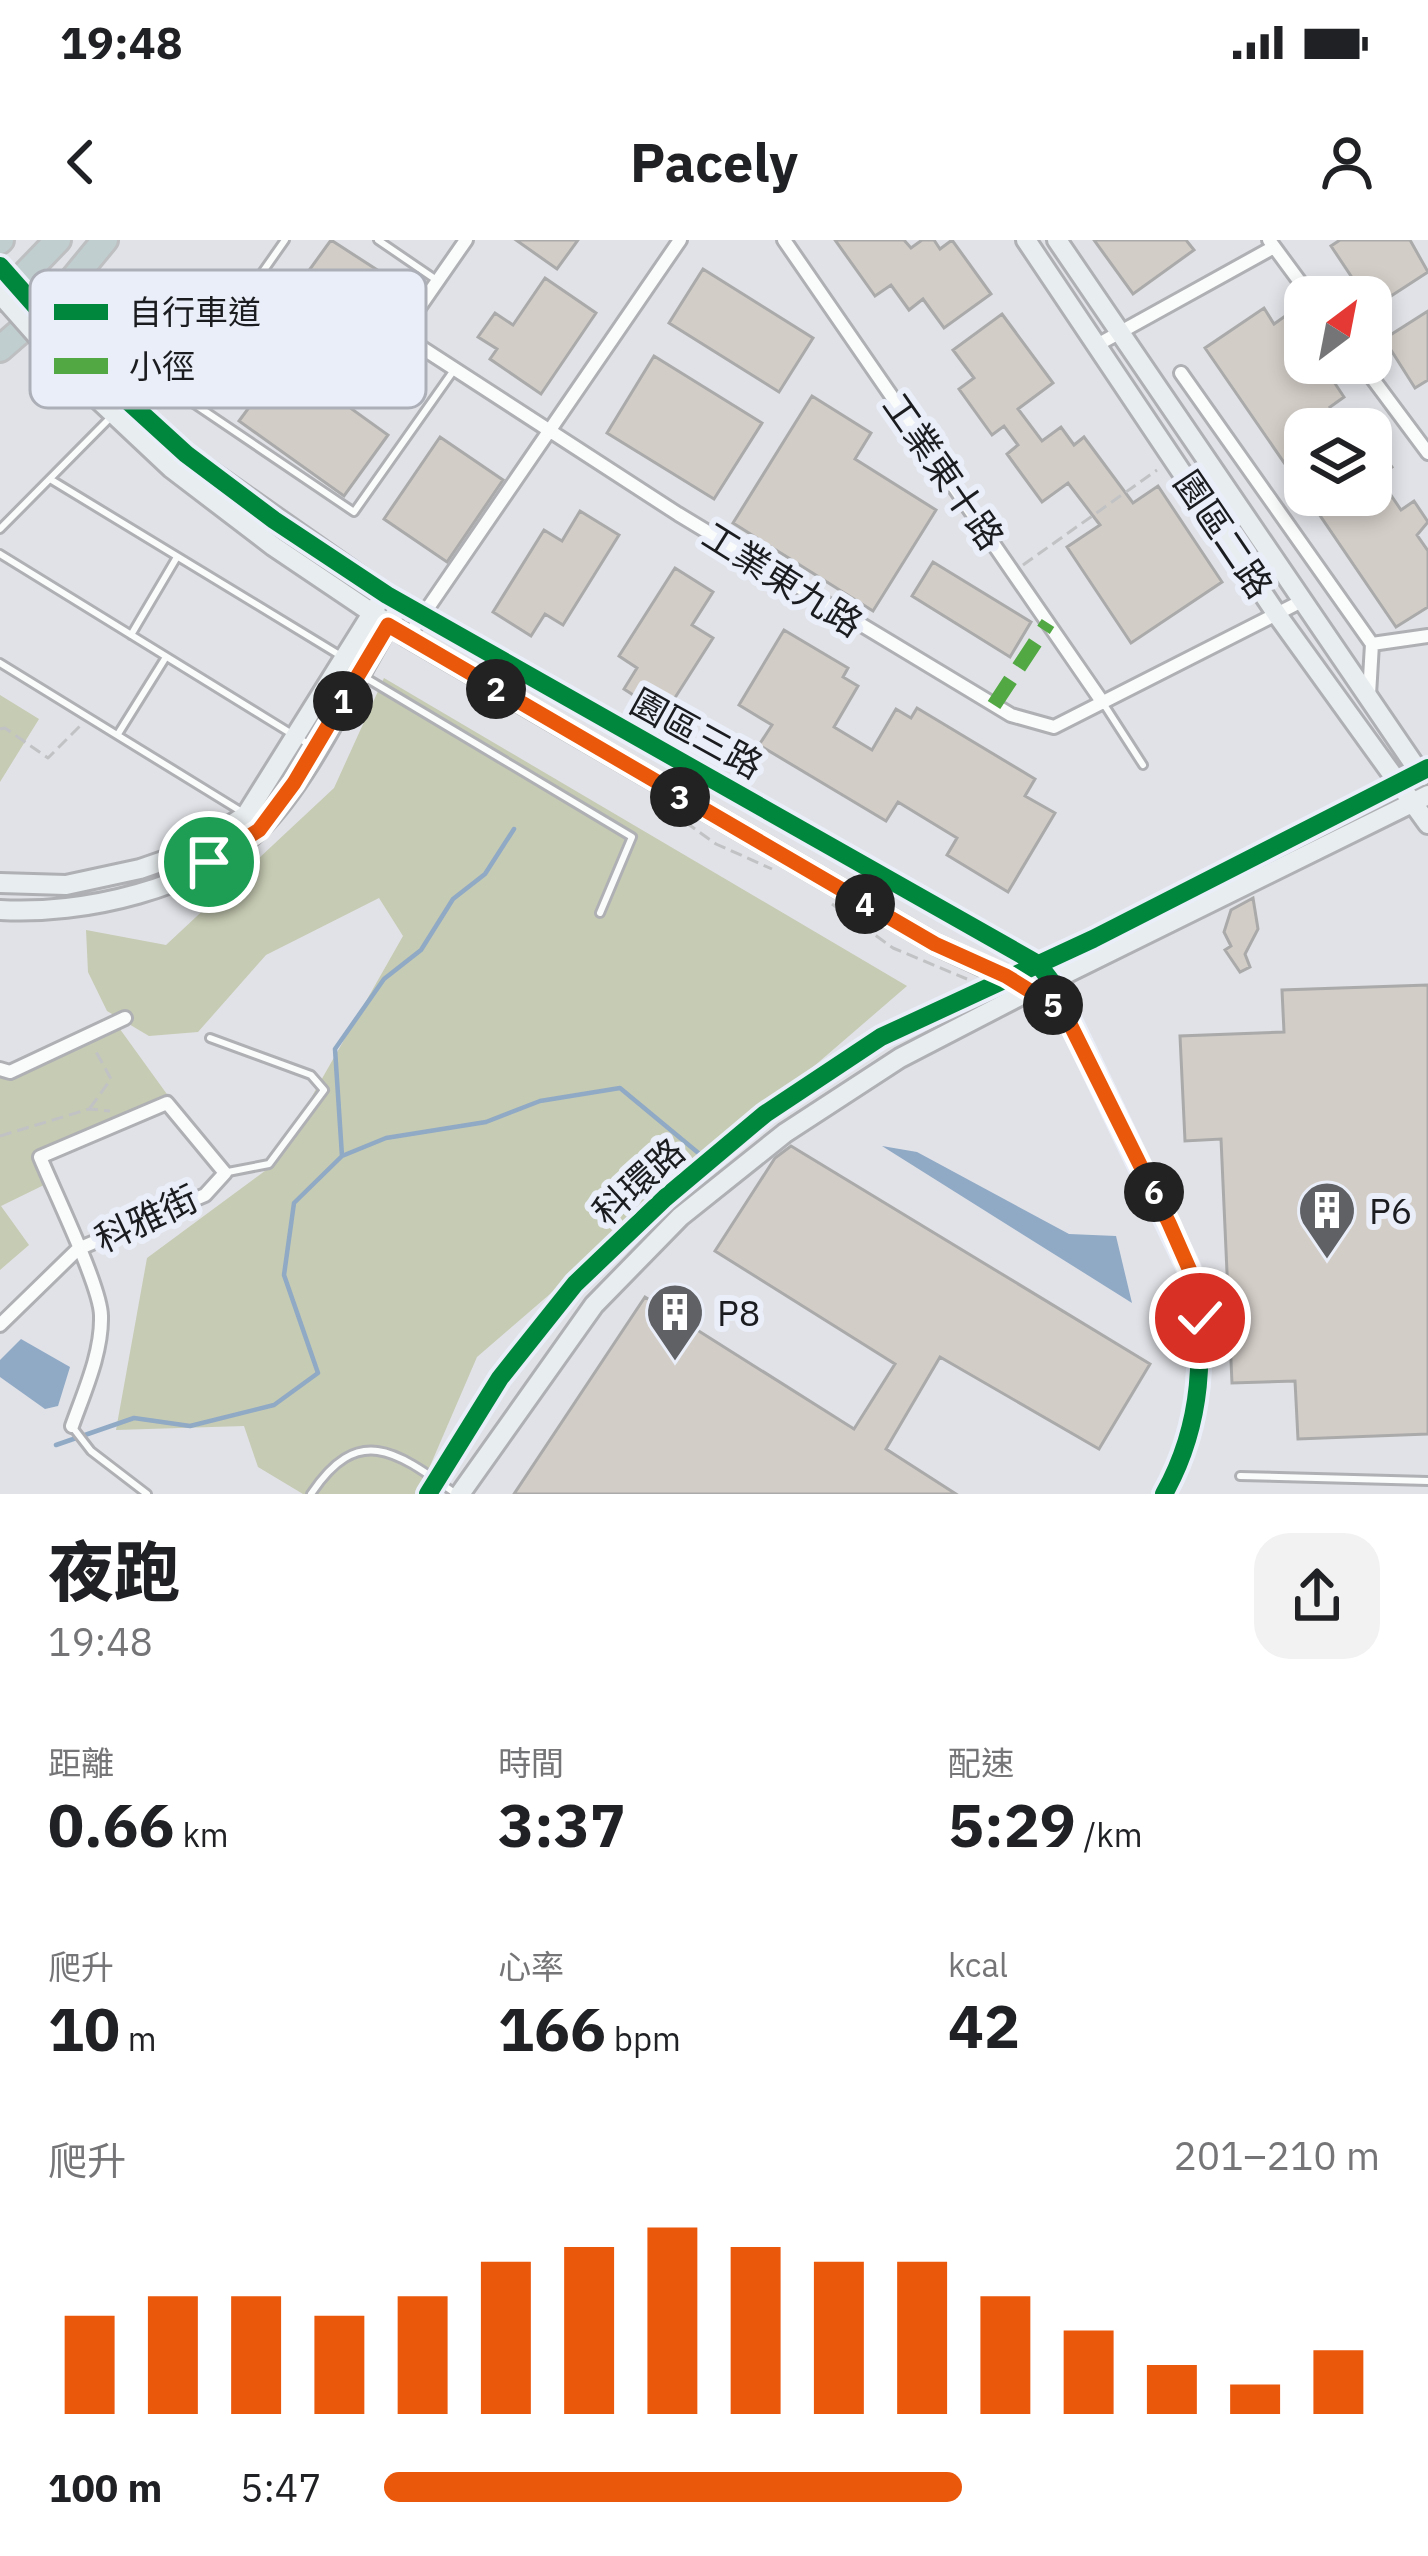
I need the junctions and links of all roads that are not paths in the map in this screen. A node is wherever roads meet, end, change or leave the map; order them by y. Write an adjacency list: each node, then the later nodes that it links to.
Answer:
1 (58, 240): 18 (highway)
2 (105, 240): 12 (highway)
3 (285, 240): 13 (lane)
4 (379, 240): 14 (lane)
5 (466, 240): 17 (street, 工業東九路)
6 (680, 240): 34 (street)
7 (784, 240): 55 (street, 工業東十路)
8 (1026, 240): 24 (street, 園區二路)
9 (1058, 240): 23 (street, 園區二路)
10 (1272, 244): 16 (street); 23 (street)
11 (0, 266): 20 (street, 園區三路, bridge)
12 (80, 270)
13 (264, 270)
14 (422, 270)
15 (426, 273): 17 (lane)
16 (1296, 276)
17 (438, 281): 19 (street, 工業東九路)
18 (0, 297): 22 (street, 園區三路, bridge)
19 (426, 298)
20 (30, 305)
21 (30, 323): 25 (highway)
22 (30, 324)
23 (1120, 333): 24 (street); 41 (street, 園區二路)
24 (1097, 345): 44 (street, 園區二路)
25 (0, 349)
26 (426, 350): 27 (street, 工業東九路)
27 (455, 368): 32 (lane); 34 (street, 工業東九路)
28 (1181, 373): 49 (street)
29 (1376, 384): 35 (street)
30 (109, 408): 33 (street, 園區三路)
31 (128, 408): 40 (street, 園區三路)
32 (200, 408)
33 (114, 415): 36 (lane); 42 (street, 園區三路)
34 (547, 432): 43 (street); 55 (street, 工業東九路)
35 (1428, 453)
36 (50, 479): 37 (lane); 39 (lane)
37 (0, 530)
38 (0, 554): 46 (lane)
39 (177, 557): 46 (lane); 51 (lane)
40 (394, 599): 42 (street); 43 (street, 園區三路); 45 (street)
41 (1300, 602): 44 (street, 工業東九路); 54 (street, 園區二路)
42 (371, 613): 45 (street, 園區三路); 51 (street)
43 (425, 616): 48 (street); 68 (street, 園區三路)
44 (1279, 616): 55 (street, 工業東九路); 61 (street, 園區二路)
45 (388, 625): 48 (street, 園區三路); 53 (street)
46 (131, 635): 50 (lane)
47 (1428, 636): 49 (street)
48 (408, 638): 69 (street, 園區三路)
49 (1372, 644): 54 (street)
50 (166, 657): 56 (lane); 57 (lane)
51 (344, 658): 57 (street)
52 (0, 663): 56 (lane)
53 (359, 674): 58 (street); 67 (lane)
54 (1368, 702): 60 (street, 園區二路)
55 (1103, 703): 59 (lane)
56 (118, 734): 63 (lane)
57 (296, 736): 58 (lane); 63 (street)
58 (315, 748): 66 (street)
59 (1143, 765)
60 (1424, 774): 61 (street)
61 (1399, 781): 62 (street, 園區二路); 68 (street)
62 (1421, 798): 64 (street, 園區二路); 70 (street)
63 (246, 814): 65 (street)
64 (1428, 824)
65 (0, 883)
66 (0, 910)
67 (600, 913)
68 (1038, 964): 70 (street); 71 (street, 科環路)
69 (969, 980): 71 (street, 園區三路); 71 (street, 科環路); 82 (street, 科環路)
70 (1051, 981): 71 (street, 科環路); 72 (street)
71 (1015, 982): 72 (street, 園區三路); 85 (street, 科環路)
72 (1064, 1012): 86 (street)
73 (124, 1018): 75 (street)
74 (210, 1038): 76 (lane)
75 (0, 1069)
76 (225, 1173): 77 (street, 科雅街); 77 (street, 科雅街)
77 (78, 1249): 78 (street, 科雅街); 79 (street)
78 (0, 1325)
79 (72, 1426): 83 (lane)
80 (1240, 1476): 81 (lane)
81 (1428, 1481)
82 (432, 1487): 84 (lane); 85 (lane)
83 (147, 1494)
84 (311, 1494)
85 (458, 1494)
86 (1164, 1494)

